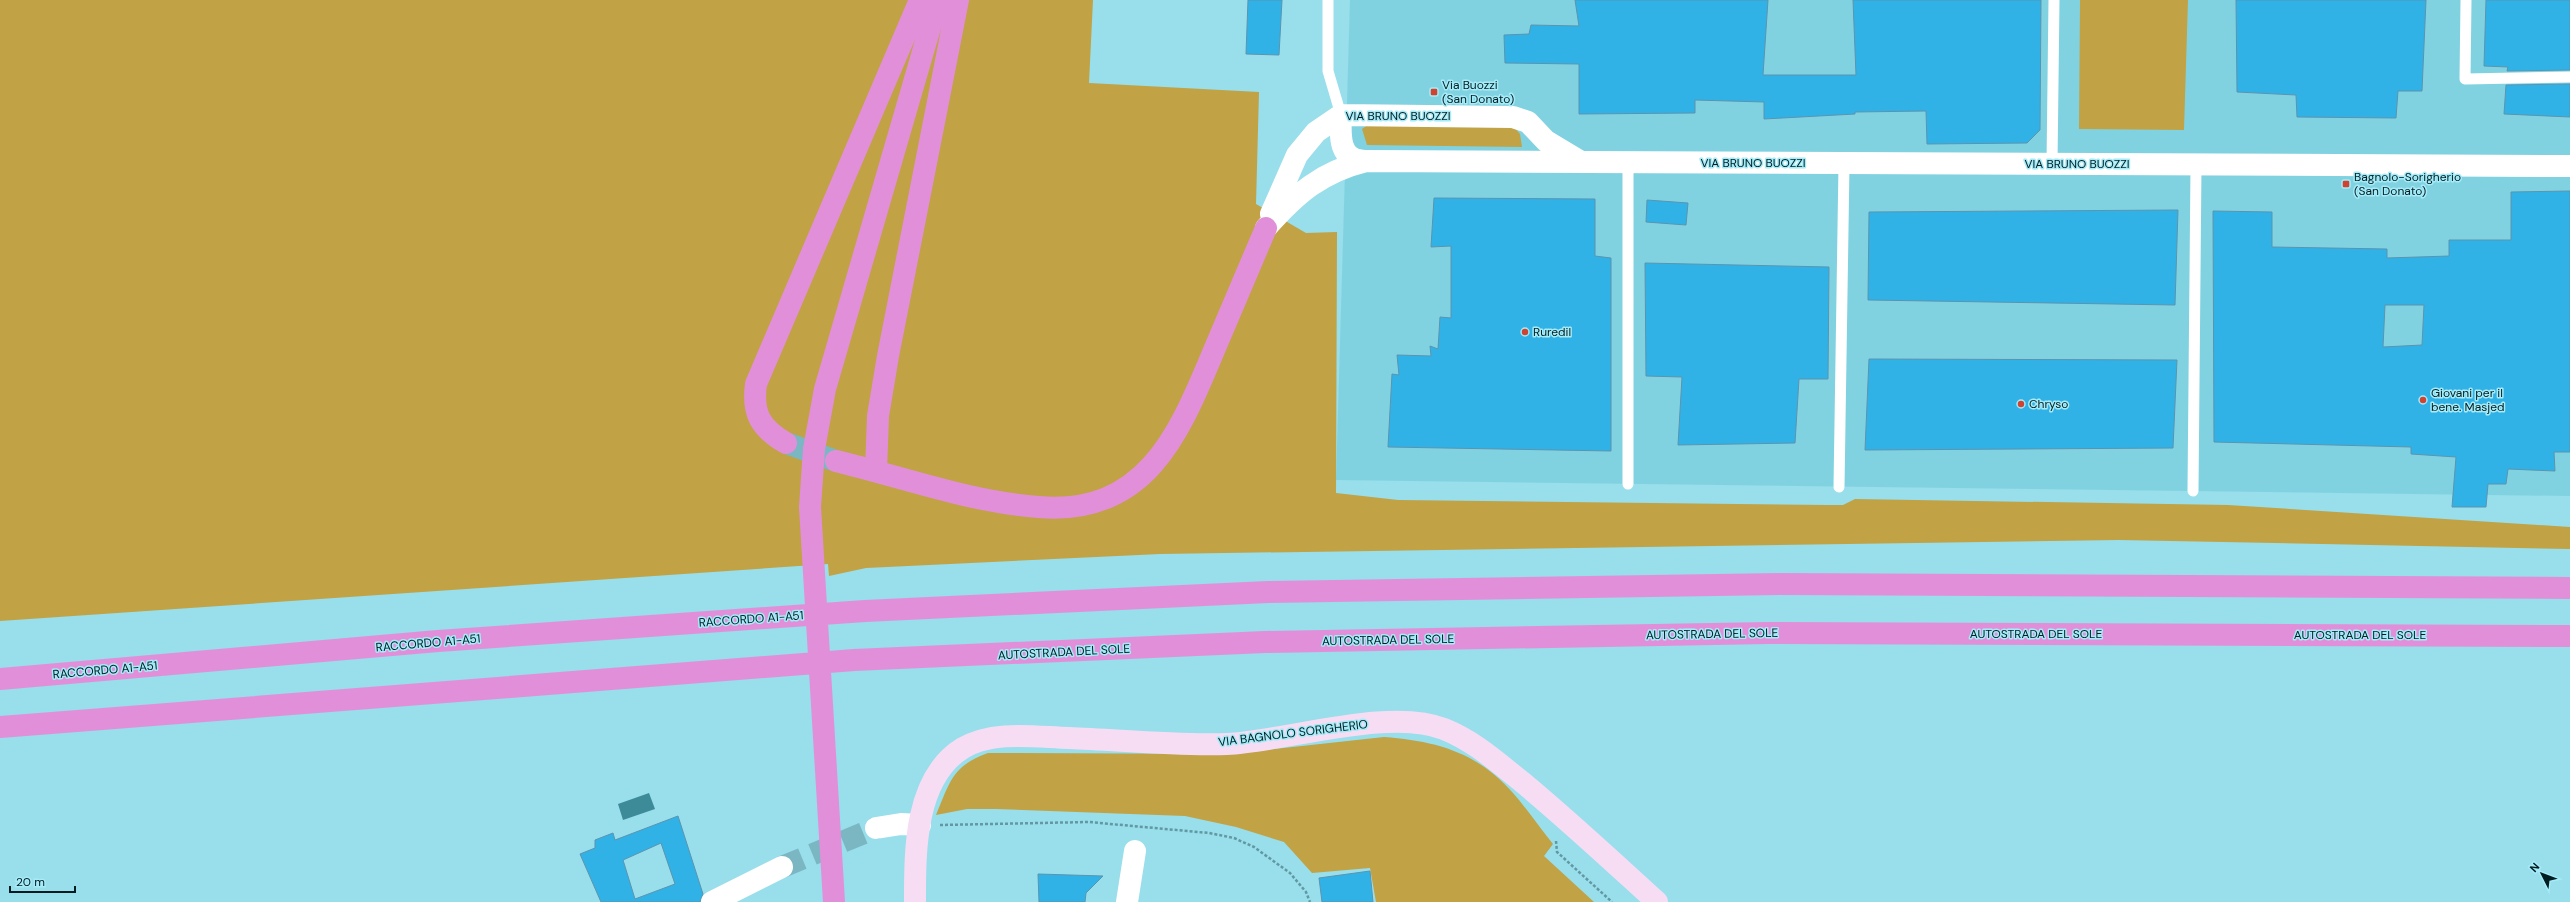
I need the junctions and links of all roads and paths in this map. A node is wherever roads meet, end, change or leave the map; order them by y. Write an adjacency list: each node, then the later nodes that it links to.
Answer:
1 (920, 0): 19 (highway)
2 (938, 0): 35 (highway)
3 (958, 0): 21 (highway)
4 (1328, 0): 8 (lane)
5 (2054, 0): 15 (lane)
6 (2466, 0): 7 (lane)
7 (2570, 77)
8 (1341, 115): 9 (street, VIA BRUNO BUOZZI); 10 (street); 18 (street, VIA BRUNO BUOZZI)
9 (1532, 128): 11 (street); 12 (street, VIA BRUNO BUOZZI)
10 (1366, 161): 11 (street, VIA BRUNO BUOZZI); 18 (street, VIA BRUNO BUOZZI)
11 (1515, 162): 12 (street, VIA BRUNO BUOZZI)
12 (1583, 163): 13 (street, VIA BRUNO BUOZZI)
13 (1628, 163): 14 (street, VIA BRUNO BUOZZI); 22 (lane)
14 (1844, 164): 15 (street, VIA BRUNO BUOZZI); 23 (lane)
15 (2052, 164): 16 (street, VIA BRUNO BUOZZI)
16 (2196, 165): 17 (street, VIA BRUNO BUOZZI); 24 (lane)
17 (2570, 166)
18 (1266, 228): 21 (highway)
19 (786, 443)
20 (836, 461): 21 (highway)
21 (876, 471)
22 (1628, 484)
23 (1839, 487)
24 (2193, 491)
25 (2570, 588): 27 (highway, RACCORDO A1-A51)
26 (2570, 636): 28 (highway, AUTOSTRADA DEL SOLE)
27 (0, 679)
28 (0, 727)
29 (1554, 808): 30 (street, VIA BAGNOLO SORIGHERIO); 38 (path); 39 (street, VIA BAGNOLO SORIGHERIO)
30 (920, 825): 31 (street); 36 (street, VIA BAGNOLO SORIGHERIO)
31 (876, 828)
32 (1135, 852): 37 (street)
33 (782, 867): 34 (street)
34 (712, 902)
35 (834, 902)
36 (916, 902)
37 (1126, 902)
38 (1612, 902)
39 (1657, 902)

